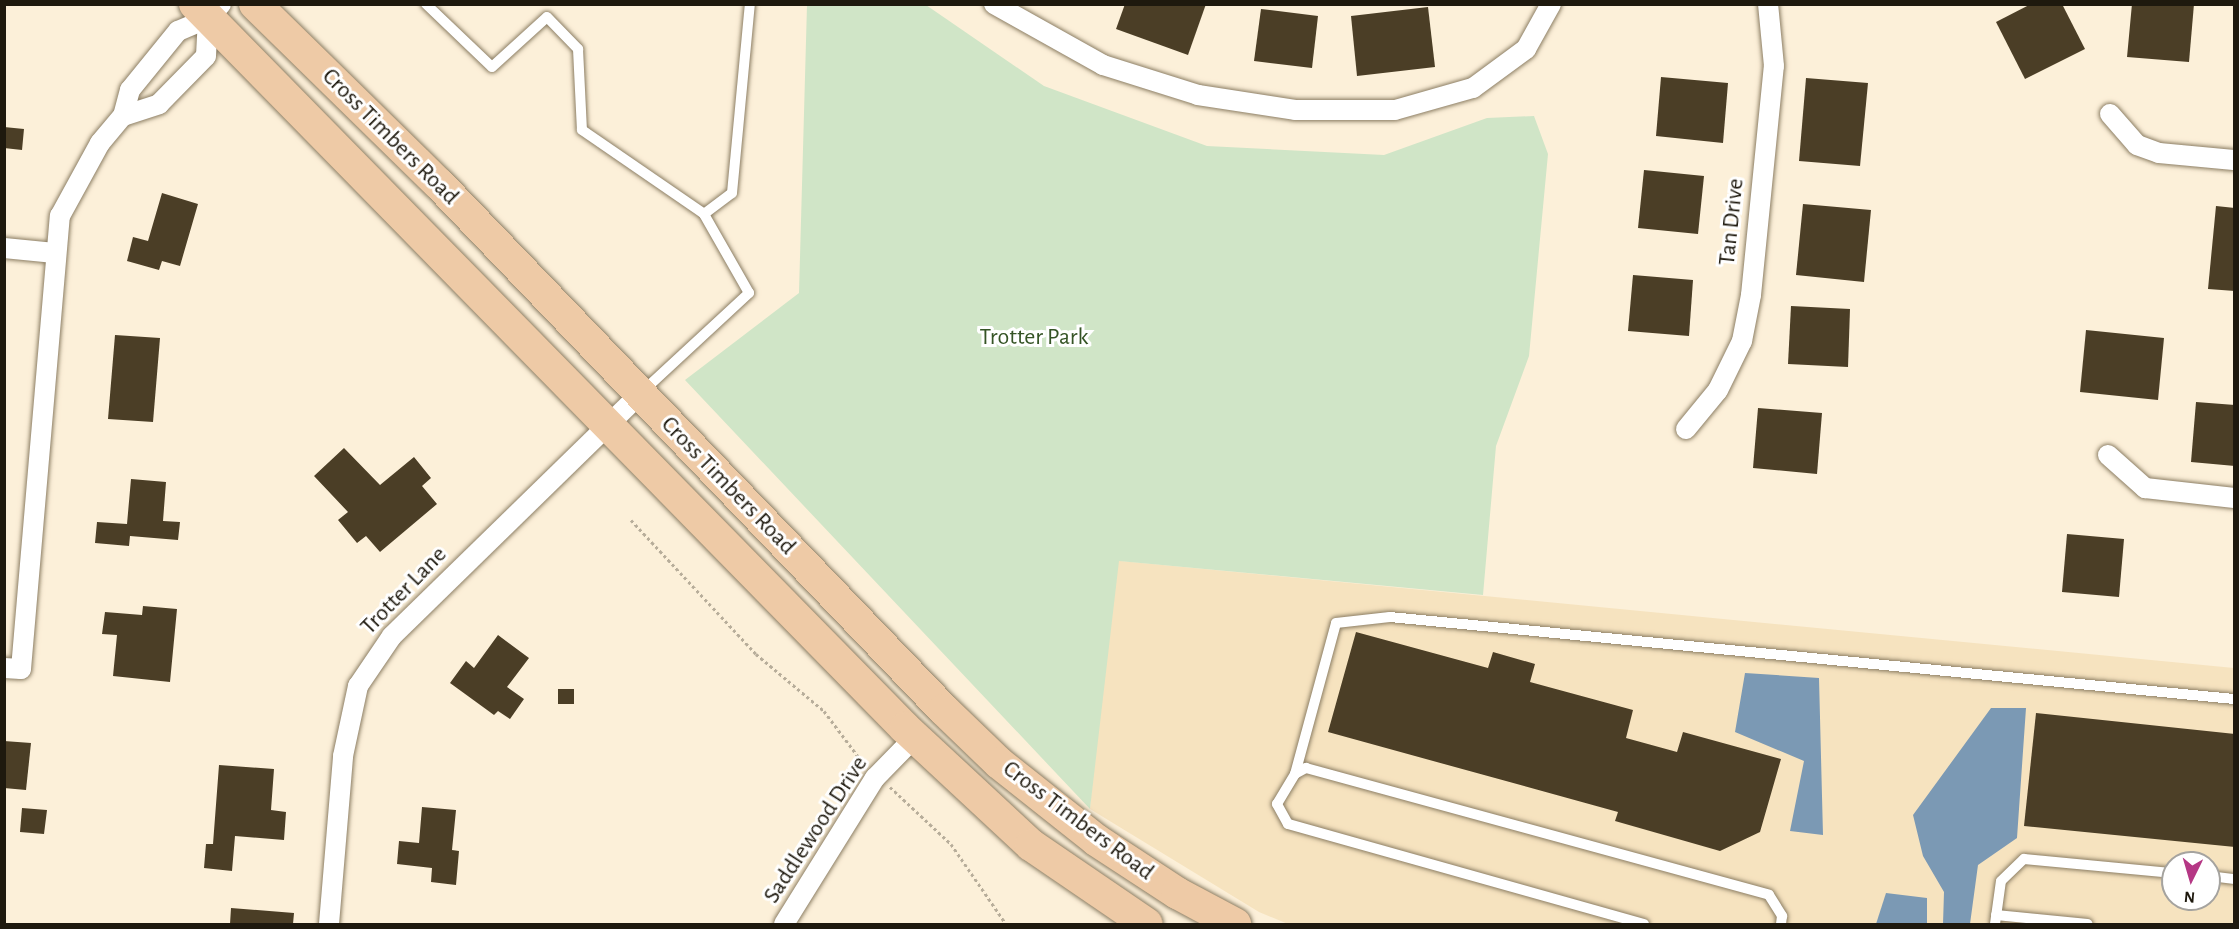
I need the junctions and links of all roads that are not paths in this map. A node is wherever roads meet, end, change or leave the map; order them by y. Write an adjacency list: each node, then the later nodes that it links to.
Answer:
1 (255, 4): 14 (main road, Cross Timbers Road)
2 (426, 4): 11 (lane)
3 (750, 4): 11 (lane)
4 (994, 4): 5 (street)
5 (1551, 4)
6 (1768, 4): 16 (street, Tan Drive)
7 (208, 9): 9 (street); 9 (street); 15 (main road, Cross Timbers Road)
8 (2110, 114): 10 (street)
9 (123, 116): 13 (street)
10 (2235, 160)
11 (704, 214): 14 (lane)
12 (4, 248): 13 (street)
13 (55, 253): 19 (street)
14 (640, 394): 15 (street, Trotter Lane); 28 (main road, Cross Timbers Road)
15 (607, 425): 21 (main road, Cross Timbers Road); 25 (street, Trotter Lane)
16 (1686, 429)
17 (2108, 455): 18 (street)
18 (2235, 498)
19 (13, 669)
20 (2235, 699): 22 (lane)
21 (915, 738): 26 (street, Saddlewood Drive); 27 (main road, Cross Timbers Road)
22 (1295, 774): 29 (lane); 30 (lane)
23 (2161, 872): 24 (lane)
24 (1995, 920): 31 (lane)
25 (329, 924)
26 (784, 924)
27 (1147, 924)
28 (1235, 924)
29 (1644, 924)
30 (1781, 924)
31 (2088, 924)

